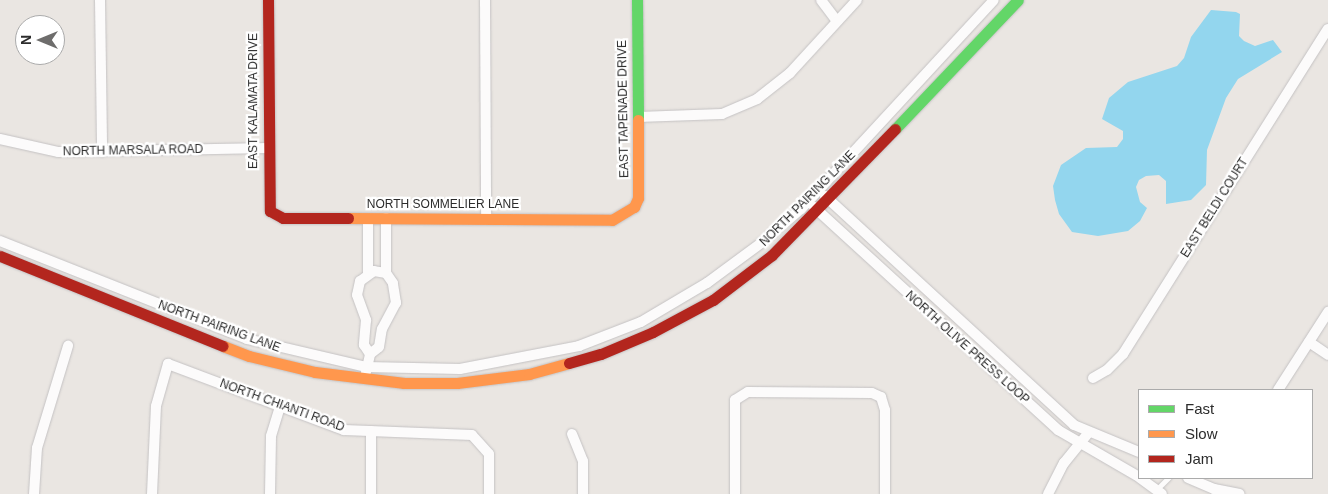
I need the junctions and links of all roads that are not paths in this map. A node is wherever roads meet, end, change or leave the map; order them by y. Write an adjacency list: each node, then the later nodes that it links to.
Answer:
1 (100, 0): 14 (street)
2 (268, 0): 13 (street, EAST KALAMATA DRIVE)
3 (485, 0): 23 (street)
4 (637, 0): 11 (street, EAST TAPENADE DRIVE)
5 (821, 0): 9 (street)
6 (857, 0): 9 (street)
7 (994, 0): 15 (street, NORTH PAIRING LANE)
8 (1018, 0): 16 (street, NORTH PAIRING LANE)
9 (837, 21): 11 (street)
10 (1328, 29): 36 (street, EAST BELDI COURT)
11 (638, 117): 20 (street, EAST TAPENADE DRIVE)
12 (0, 139): 14 (street, NORTH MARSALA ROAD)
13 (268, 148): 14 (street, NORTH MARSALA ROAD); 18 (street, EAST KALAMATA DRIVE)
14 (102, 152)
15 (818, 189): 16 (street, NORTH OLIVE PRESS LOOP); 17 (street, NORTH PAIRING LANE)
16 (829, 199): 19 (street, NORTH PAIRING LANE); 40 (street, NORTH OLIVE PRESS LOOP)
17 (808, 201): 19 (street, NORTH OLIVE PRESS LOOP); 35 (street, NORTH PAIRING LANE)
18 (268, 202): 21 (street, NORTH SOMMELIER LANE)
19 (818, 211): 37 (street, NORTH PAIRING LANE); 41 (street, NORTH OLIVE PRESS LOOP)
20 (625, 213): 23 (street, NORTH SOMMELIER LANE)
21 (368, 218): 22 (street, NORTH SOMMELIER LANE); 27 (street)
22 (386, 218): 23 (street, NORTH SOMMELIER LANE); 26 (street)
23 (486, 219)
24 (0, 241): 28 (street, NORTH PAIRING LANE)
25 (0, 256): 29 (street, NORTH PAIRING LANE)
26 (386, 273): 27 (street); 33 (street)
27 (368, 274): 33 (street)
28 (90, 276): 29 (lane); 35 (street, NORTH PAIRING LANE)
29 (84, 288): 37 (street, NORTH PAIRING LANE)
30 (1328, 312): 31 (street)
31 (1309, 342): 34 (street); 38 (street)
32 (68, 346): 52 (street)
33 (370, 354): 35 (street)
34 (1328, 355)
35 (366, 367): 37 (street)
36 (1093, 378)
37 (366, 380)
38 (1279, 389)
39 (280, 406): 42 (street, NORTH CHIANTI ROAD); 53 (street, NORTH CHIANTI ROAD); 54 (street)
40 (1068, 420): 41 (lane); 43 (street, NORTH OLIVE PRESS LOOP)
41 (1058, 430): 45 (street, NORTH OLIVE PRESS LOOP)
42 (371, 431): 55 (street); 56 (street, NORTH CHIANTI ROAD)
43 (1089, 432): 45 (street); 46 (street, NORTH OLIVE PRESS LOOP)
44 (572, 434): 57 (street)
45 (1080, 444): 47 (street, NORTH OLIVE PRESS LOOP); 60 (street)
46 (1138, 452)
47 (1138, 476)
48 (1143, 479): 51 (street, NORTH OLIVE PRESS LOOP)
49 (1167, 479): 51 (lane)
50 (1190, 479): 61 (street)
51 (1160, 492)
52 (34, 494)
53 (152, 494)
54 (270, 494)
55 (371, 494)
56 (489, 494)
57 (583, 494)
58 (735, 494): 59 (street)
59 (885, 494)
60 (1048, 494)
61 (1240, 494)

